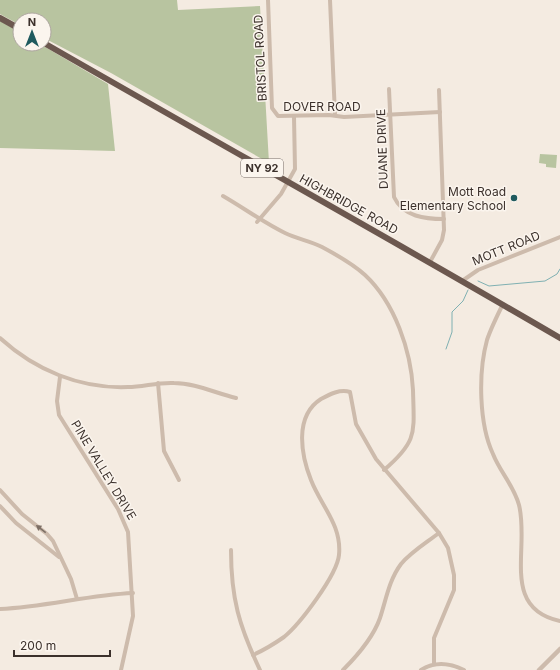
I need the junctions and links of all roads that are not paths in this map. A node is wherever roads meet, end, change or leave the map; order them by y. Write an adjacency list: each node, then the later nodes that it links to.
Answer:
1 (268, 0): 9 (street, BRISTOL ROAD)
2 (330, 0): 11 (street)
3 (0, 18): 4 (highway)
4 (12, 25)
5 (52, 48): 13 (highway, HIGHBRIDGE ROAD / NY 92)
6 (390, 89): 10 (street, DUANE DRIVE)
7 (439, 90): 8 (street)
8 (440, 112): 10 (street, DOVER ROAD); 15 (street)
9 (275, 114): 12 (street, DOVER ROAD)
10 (390, 114): 11 (street, DOVER ROAD); 15 (street, DUANE DRIVE)
11 (335, 115): 12 (street, DOVER ROAD)
12 (294, 116): 13 (street)
13 (288, 182): 16 (street); 18 (highway, HIGHBRIDGE ROAD / NY 92)
14 (223, 196): 16 (street)
15 (444, 219): 18 (street)
16 (259, 220): 26 (street)
17 (560, 237): 19 (street, MOTT ROAD)
18 (430, 262): 19 (highway, HIGHBRIDGE ROAD / NY 92)
19 (462, 281): 20 (highway, HIGHBRIDGE ROAD / NY 92)
20 (503, 304): 22 (highway, HIGHBRIDGE ROAD / NY 92); 36 (street)
21 (0, 338): 23 (street)
22 (560, 338)
23 (60, 377): 24 (street); 33 (street, PINE VALLEY DRIVE)
24 (158, 383): 25 (street); 27 (street)
25 (236, 398)
26 (384, 470): 30 (street); 38 (street)
27 (179, 480)
28 (0, 490): 32 (street, one-way to 28)
29 (0, 506): 32 (street)
30 (439, 533): 39 (street); 42 (street)
31 (231, 550): 38 (street)
32 (62, 561): 34 (street)
33 (133, 593): 34 (street); 40 (street, PINE VALLEY DRIVE)
34 (77, 600): 35 (street)
35 (0, 609)
36 (560, 621)
37 (560, 649): 45 (street)
38 (253, 655): 41 (street)
39 (434, 664): 43 (street); 44 (street)
40 (121, 670)
41 (260, 670)
42 (343, 670)
43 (421, 670)
44 (464, 670)
45 (539, 670)

